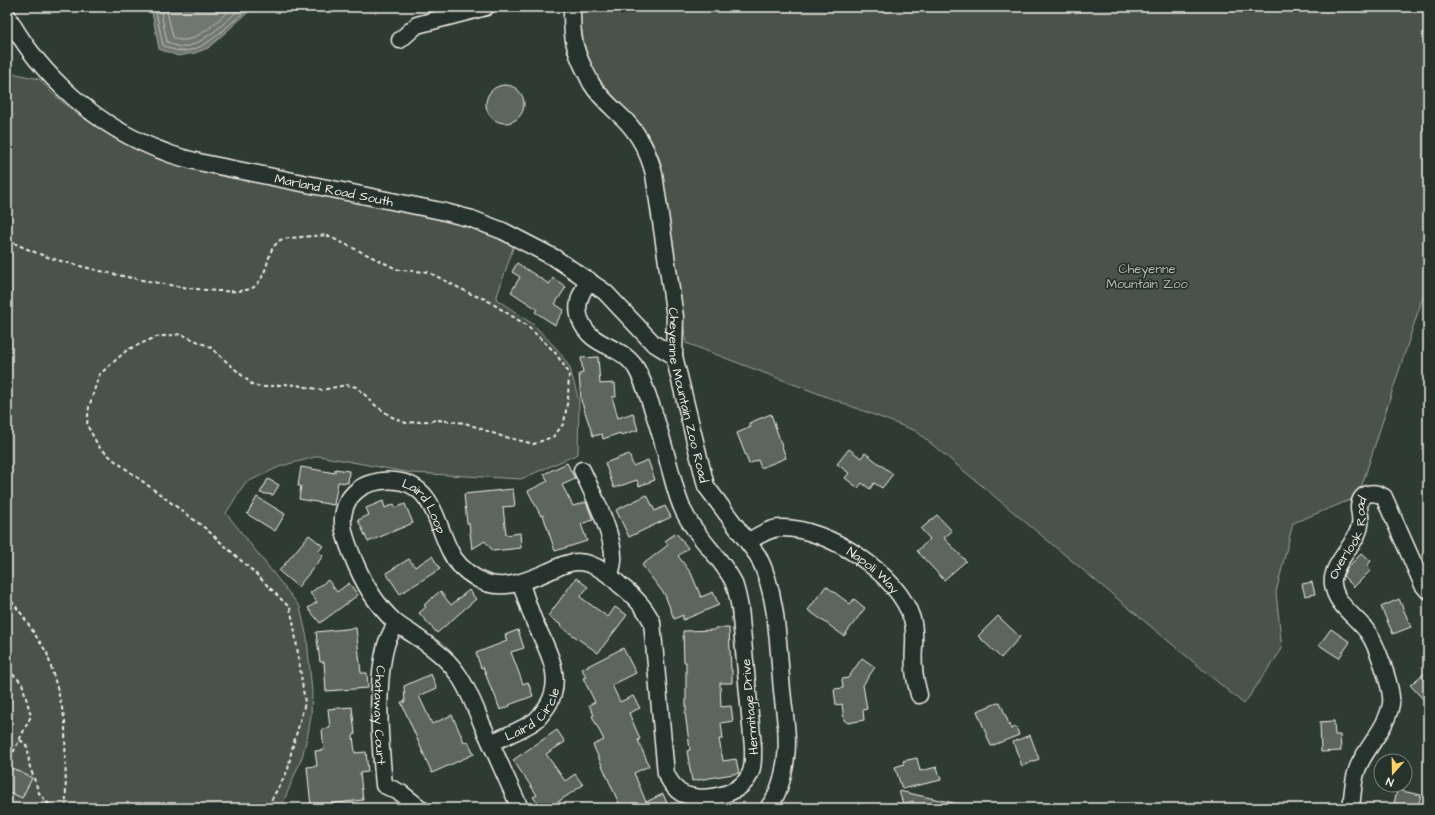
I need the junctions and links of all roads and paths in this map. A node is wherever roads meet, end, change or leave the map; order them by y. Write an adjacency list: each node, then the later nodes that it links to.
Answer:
1 (486, 7): 4 (street)
2 (572, 7): 7 (street, Cheyenne Mountain Zoo Road)
3 (7, 15): 6 (street, Marland Road South)
4 (400, 40)
5 (7, 240): 22 (path)
6 (589, 280): 7 (street, Marland Road South); 10 (street, Hermitage Drive)
7 (674, 356): 9 (street, Cheyenne Mountain Zoo Road)
8 (582, 470): 10 (street)
9 (748, 542): 16 (street, Napoli Way); 25 (street, Cheyenne Mountain Zoo Road)
10 (610, 575): 11 (street, Hermitage Drive)
11 (521, 584): 14 (street, Laird Loop); 18 (street, Laird Circle)
12 (1428, 591): 26 (street, Overlook Road)
13 (7, 594): 21 (path)
14 (396, 623): 18 (street); 23 (street, Chataway Court)
15 (7, 669): 17 (path)
16 (919, 694)
17 (20, 740): 19 (path); 20 (path)
18 (491, 743): 24 (street)
19 (7, 765)
20 (52, 808)
21 (66, 808)
22 (267, 808)
23 (420, 808)
24 (520, 808)
25 (768, 808)
26 (1351, 808)

